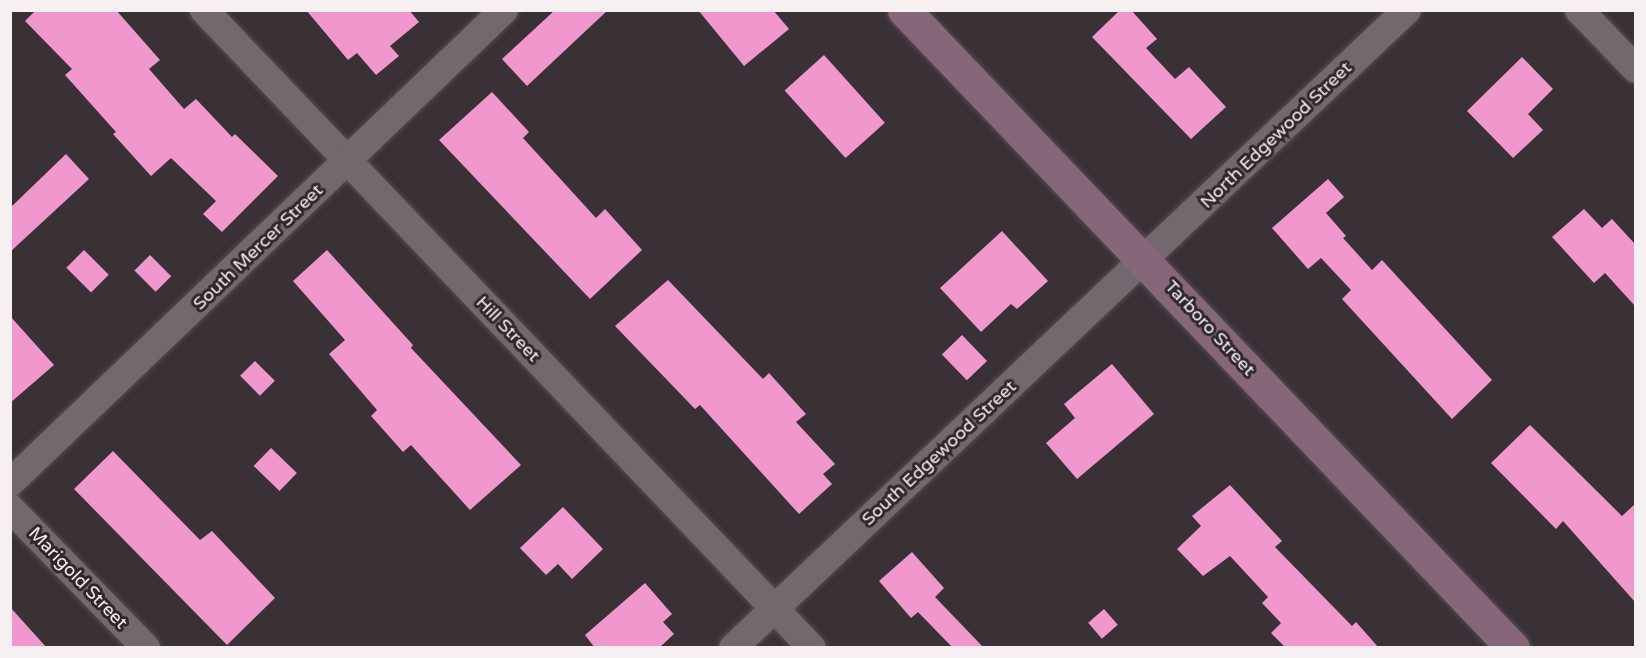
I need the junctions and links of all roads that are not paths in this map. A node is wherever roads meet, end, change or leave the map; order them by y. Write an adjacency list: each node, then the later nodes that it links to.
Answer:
1 (204, 10): 7 (street, Hill Street)
2 (504, 10): 7 (street, South Mercer Street)
3 (904, 10): 8 (street, Tarboro Street)
4 (1407, 10): 8 (street, North Edgewood Street)
5 (1579, 10): 6 (street)
6 (1635, 69)
7 (348, 161): 9 (street, South Mercer Street); 11 (street, Hill Street)
8 (1145, 259): 11 (street, South Edgewood Street); 15 (street, Tarboro Street)
9 (10, 483)
10 (10, 508): 12 (street, Marigold Street)
11 (774, 608): 13 (street, South Edgewood Street); 14 (street, Hill Street)
12 (146, 648)
13 (733, 648)
14 (812, 648)
15 (1513, 648)

